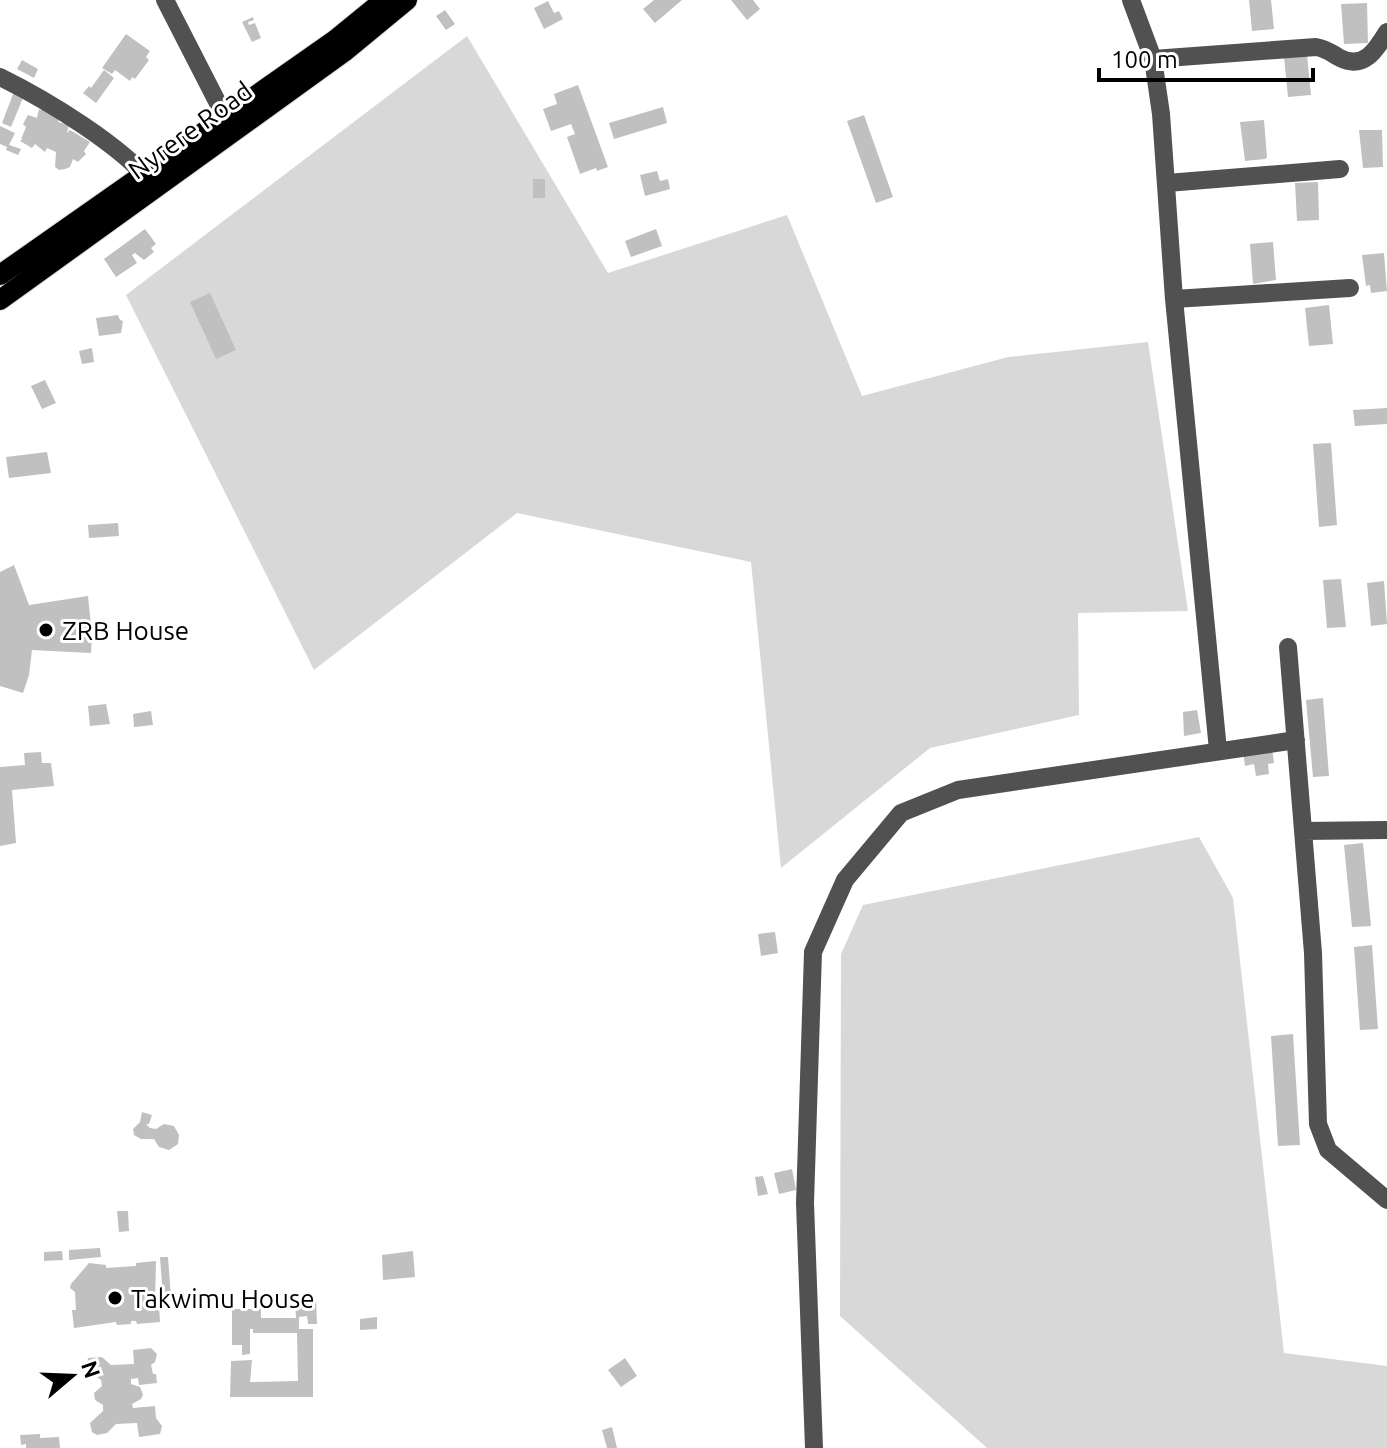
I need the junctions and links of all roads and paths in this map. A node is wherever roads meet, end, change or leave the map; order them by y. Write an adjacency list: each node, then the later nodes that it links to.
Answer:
1 (165, 0): 8 (street)
2 (384, 0): 8 (main road, Nyrere Road)
3 (407, 0): 10 (main road, Nyrere Road)
4 (1131, 0): 6 (street)
5 (1387, 32): 6 (street)
6 (1153, 59): 11 (street)
7 (0, 77): 10 (street)
8 (225, 117): 10 (main road, Nyrere Road)
9 (1340, 169): 11 (street)
10 (150, 180): 12 (main road, Nyrere Road); 15 (main road, Nyrere Road)
11 (1167, 183): 14 (street)
12 (0, 275)
13 (1350, 288): 14 (street)
14 (1174, 299): 18 (street)
15 (0, 300)
16 (1288, 647): 17 (street)
17 (1296, 740): 18 (street); 20 (street)
18 (1218, 750): 22 (street)
19 (1387, 830): 20 (street)
20 (1303, 831): 21 (street)
21 (1387, 1200)
22 (814, 1448)

